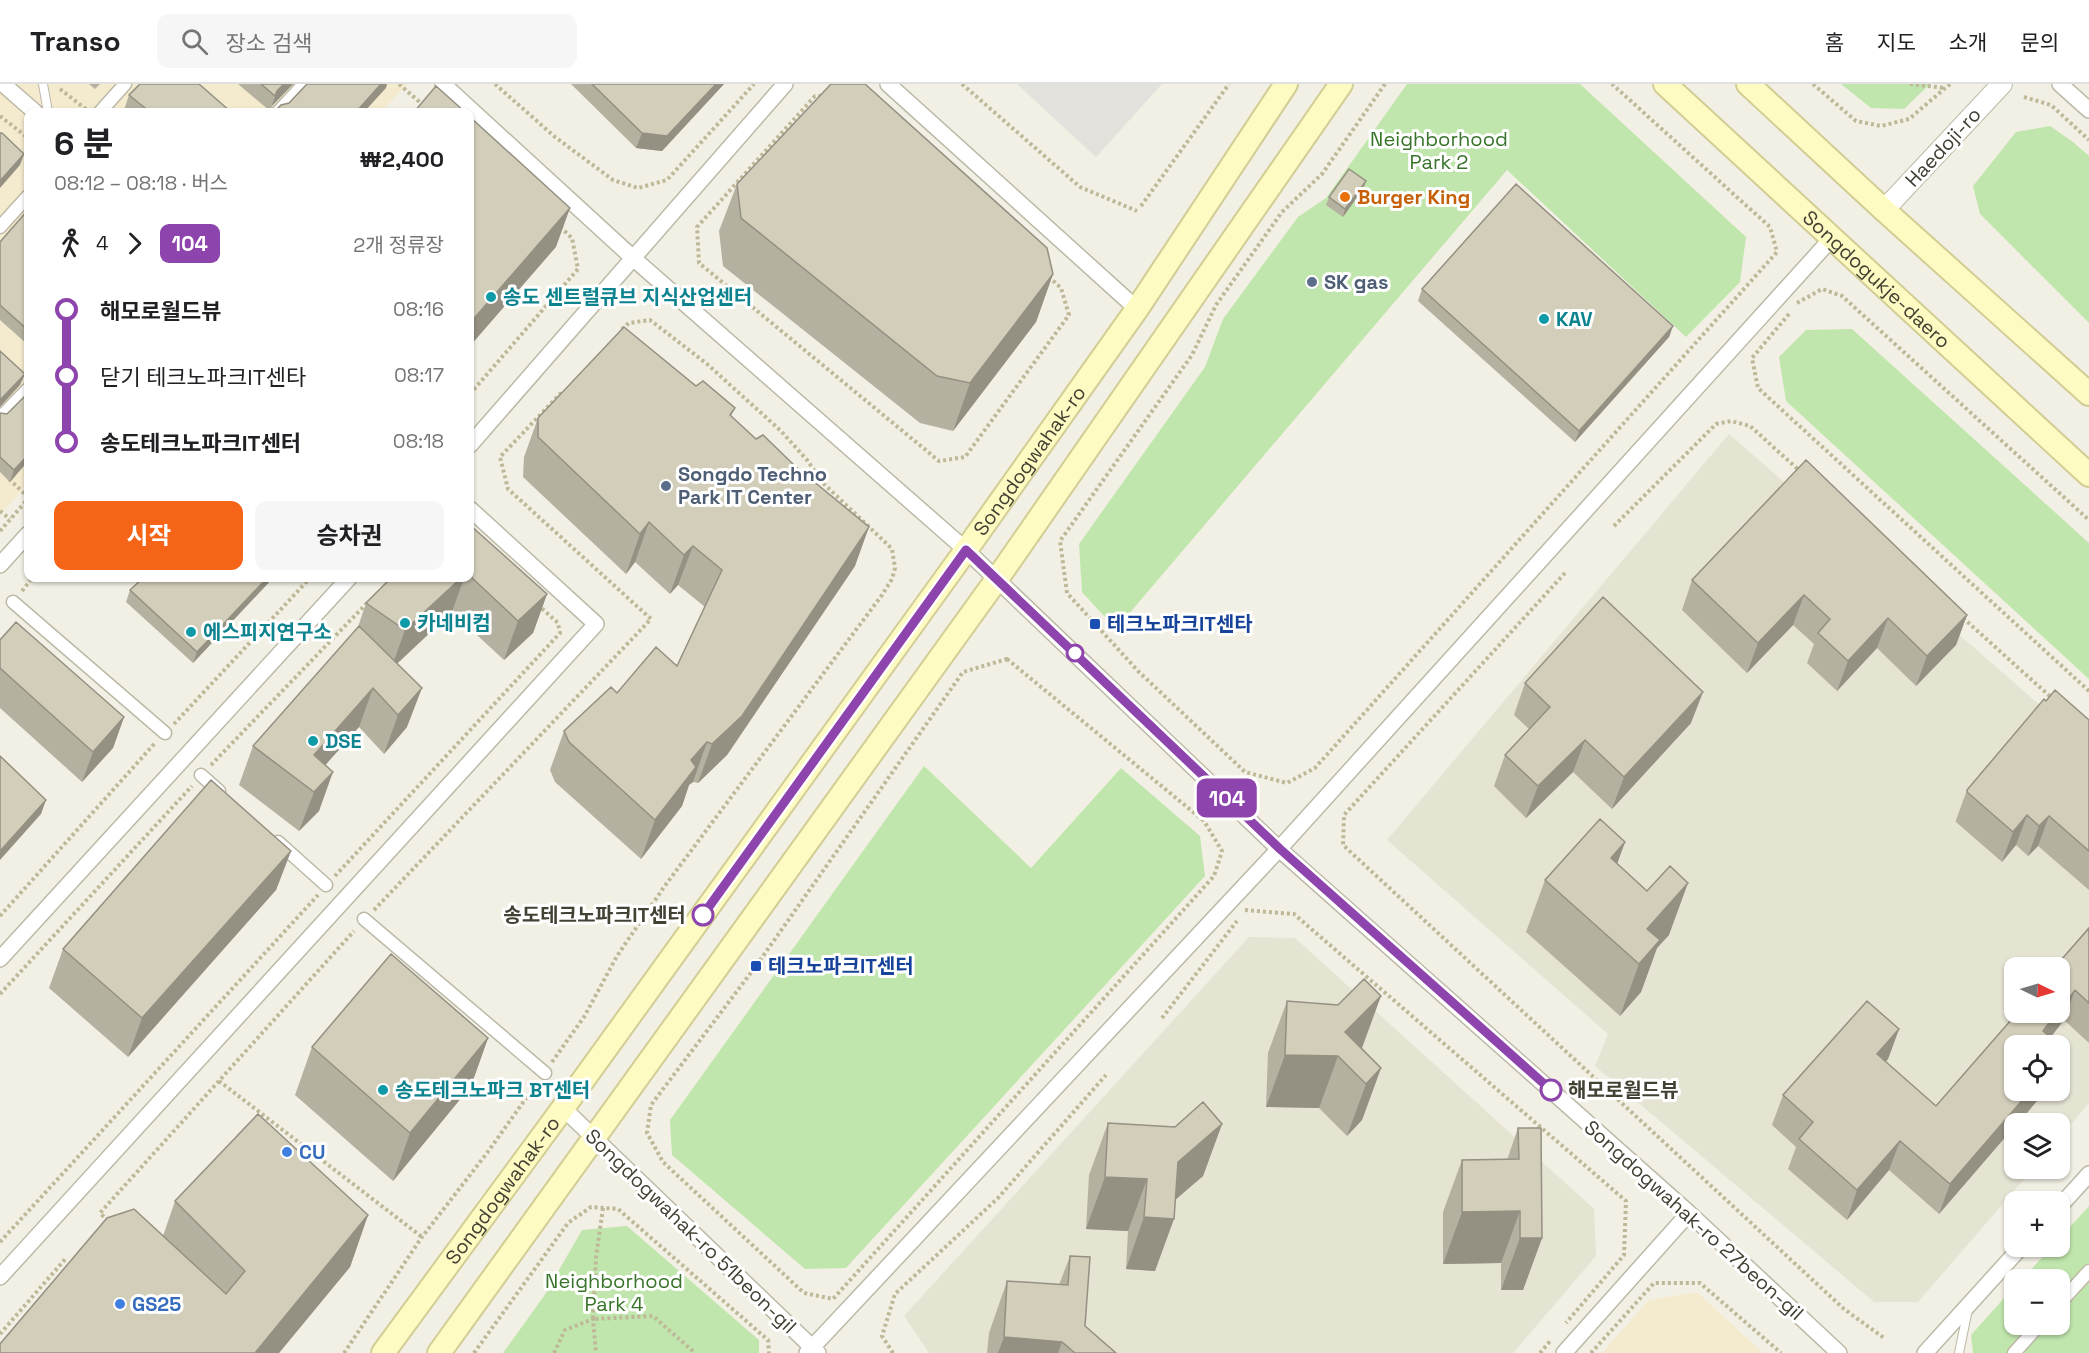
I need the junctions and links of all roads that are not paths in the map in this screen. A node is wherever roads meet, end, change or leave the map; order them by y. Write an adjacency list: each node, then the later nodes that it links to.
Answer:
1 (3, 84): 14 (street)
2 (43, 84): 15 (lane)
3 (125, 84): 16 (street)
4 (304, 84): 17 (street)
5 (443, 84): 18 (street, Songdogwahak-ro 27beon-gil)
6 (785, 84): 25 (street)
7 (888, 84): 26 (street)
8 (1286, 84): 26 (main road, Songdogwahak-ro)
9 (1341, 84): 36 (main road, Songdogwahak-ro)
10 (1665, 84): 24 (main road, Songdogukje-daero)
11 (1748, 84): 22 (main road)
12 (2001, 84): 22 (street, Haedoji-ro)
13 (2060, 84): 19 (street)
14 (31, 108)
15 (47, 108)
16 (104, 108)
17 (282, 108)
18 (469, 108)
19 (2089, 110)
20 (474, 112): 25 (street, Songdogwahak-ro 27beon-gil)
21 (24, 200): 23 (street)
22 (1884, 210): 28 (main road)
23 (0, 227)
24 (1832, 238): 31 (main road, Songdogukje-daero); 43 (street)
25 (633, 258): 30 (street); 34 (street, Songdogwahak-ro 27beon-gil)
26 (1137, 309): 34 (main road, Songdogwahak-ro)
27 (24, 393): 29 (street)
28 (2089, 394)
29 (0, 418)
30 (474, 440)
31 (2089, 475)
32 (474, 513): 55 (street)
33 (24, 538): 35 (street)
34 (966, 550): 36 (street, Songdogwahak-ro 27beon-gil); 48 (main road, Songdogwahak-ro)
35 (0, 565)
36 (997, 579): 43 (street, Songdogwahak-ro 27beon-gil); 49 (main road, Songdogwahak-ro)
37 (345, 582): 46 (street)
38 (13, 602): 39 (street)
39 (165, 733)
40 (201, 775): 41 (street)
41 (228, 799)
42 (273, 838): 44 (street)
43 (1280, 849): 52 (street, Songdogwahak-ro 27beon-gil); 59 (street)
44 (326, 885)
45 (364, 919): 47 (street)
46 (0, 959)
47 (544, 1072)
48 (563, 1108): 49 (street, Songdogwahak-ro 51beon-gil); 60 (main road, Songdogwahak-ro)
49 (593, 1137): 59 (street, Songdogwahak-ro 51beon-gil); 61 (main road, Songdogwahak-ro)
50 (2089, 1174): 51 (street)
51 (2070, 1195)
52 (1689, 1213): 62 (street); 63 (street, Songdogwahak-ro 27beon-gil)
53 (2012, 1257): 57 (street)
54 (2089, 1271): 56 (street)
55 (0, 1277)
56 (2070, 1292)
57 (1969, 1304): 64 (street); 65 (lane)
58 (2030, 1335): 66 (street)
59 (812, 1351)
60 (383, 1353)
61 (439, 1353)
62 (1564, 1353)
63 (1839, 1353)
64 (1925, 1353)
65 (1959, 1353)
66 (2014, 1353)

